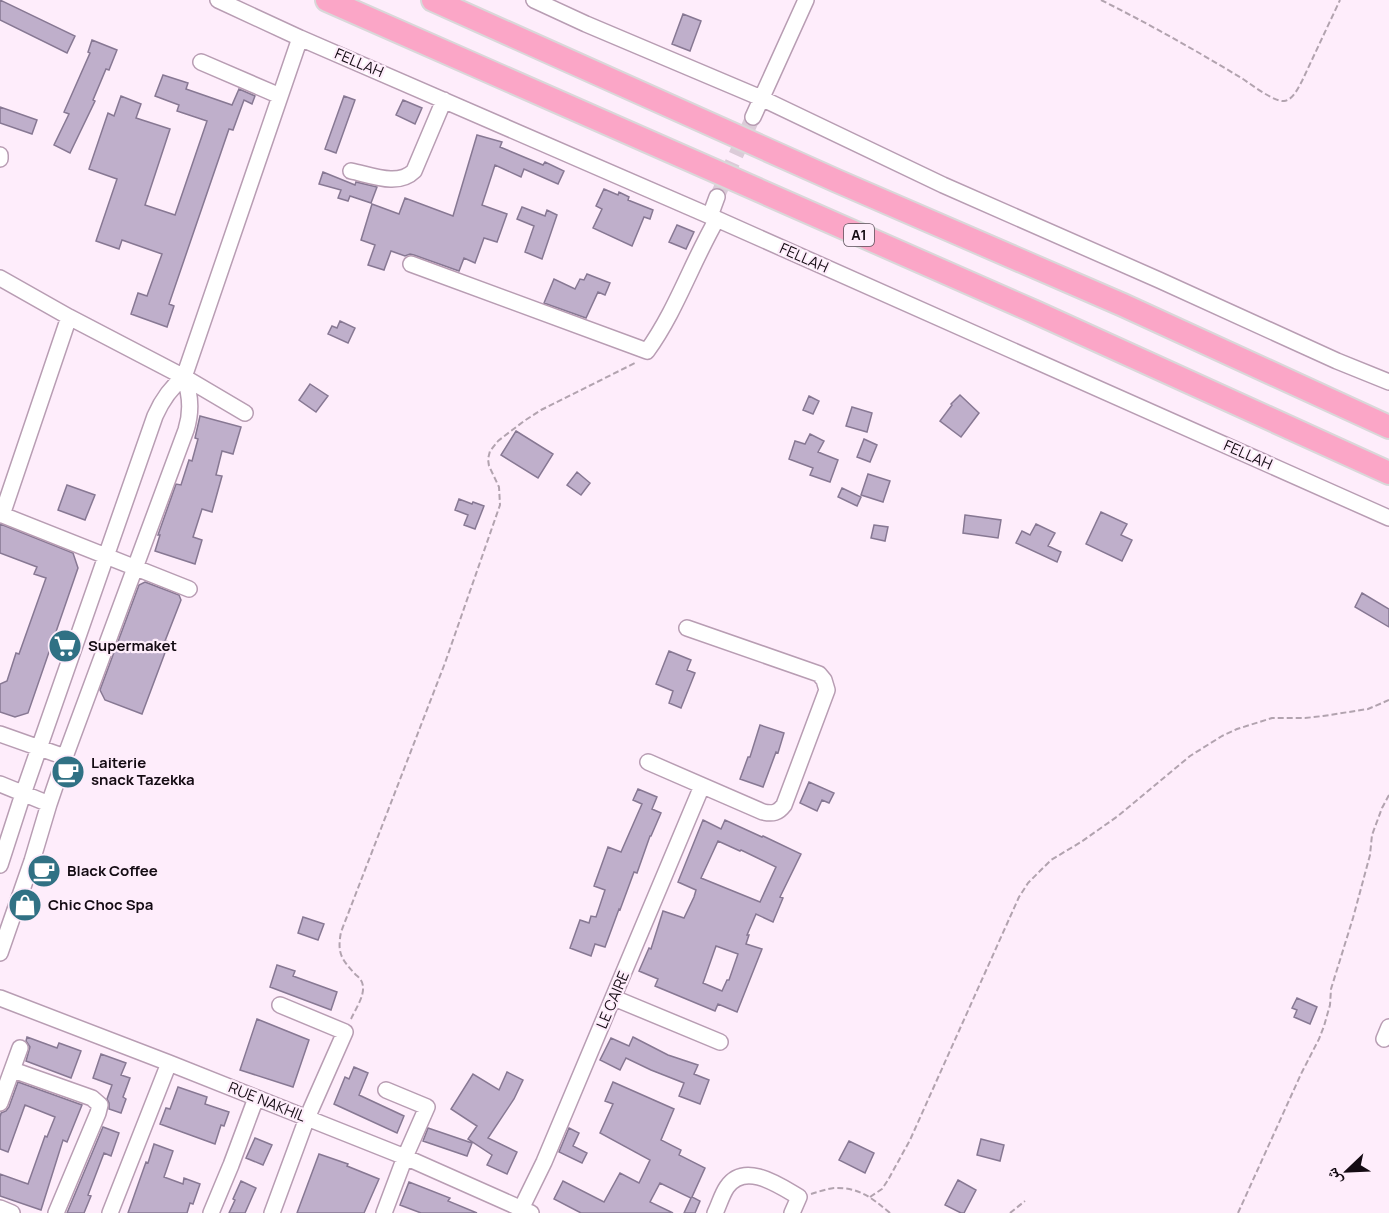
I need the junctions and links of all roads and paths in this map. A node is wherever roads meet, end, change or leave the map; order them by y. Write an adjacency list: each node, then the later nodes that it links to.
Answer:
1 (218, 0): 8 (street, FELLAH)
2 (327, 0): 25 (highway, A1)
3 (433, 0): 24 (highway)
4 (534, 0): 11 (street)
5 (806, 0): 11 (street)
6 (1101, 0): 7 (path)
7 (1340, 0)
8 (300, 38): 10 (street); 12 (street, FELLAH)
9 (201, 62): 10 (street)
10 (279, 96): 21 (street)
11 (762, 98): 13 (street); 22 (street)
12 (444, 100): 14 (street); 16 (street, FELLAH)
13 (753, 117)
14 (351, 171)
15 (717, 197): 16 (street)
16 (714, 218): 20 (street); 27 (street, FELLAH)
17 (411, 264): 20 (street)
18 (0, 278): 19 (street)
19 (69, 317): 21 (street); 26 (street)
20 (647, 351): 47 (path)
21 (184, 377): 23 (street); 28 (street); 29 (street)
22 (1389, 382)
23 (245, 413)
24 (1389, 427)
25 (1389, 473)
26 (1, 514): 28 (street)
27 (1389, 518)
28 (107, 556): 29 (street); 34 (street)
29 (134, 567): 30 (street); 35 (street)
30 (189, 589)
31 (687, 628): 38 (street)
32 (1389, 700): 58 (path)
33 (0, 734): 34 (street)
34 (39, 748): 35 (street); 39 (street)
35 (65, 757): 41 (street)
36 (648, 762): 38 (street)
37 (0, 784): 39 (street)
38 (702, 786): 44 (street, LE CAIRE)
39 (23, 794): 41 (street); 42 (street)
40 (1389, 795): 72 (path)
41 (49, 804): 43 (street)
42 (0, 865)
43 (0, 953)
44 (614, 998): 48 (street); 61 (street, LE CAIRE)
45 (0, 999): 50 (street, RUE NAKHIL)
46 (280, 1005): 47 (street)
47 (345, 1032): 55 (street)
48 (720, 1042)
49 (20, 1048): 51 (street)
50 (169, 1063): 53 (street, RUE NAKHIL); 64 (street)
51 (13, 1070): 54 (street); 63 (street)
52 (386, 1090): 56 (street)
53 (256, 1098): 55 (street, RUE NAKHIL); 65 (street)
54 (0, 1103)
55 (307, 1119): 56 (street, RUE NAKHIL); 66 (street)
56 (405, 1157): 61 (street, RUE NAKHIL); 67 (street)
57 (799, 1197): 58 (path); 68 (street); 69 (street)
58 (870, 1197): 70 (path)
59 (1025, 1201): 71 (path)
60 (0, 1208): 62 (street)
61 (524, 1212)
62 (12, 1213)
63 (56, 1213)
64 (110, 1213)
65 (211, 1213)
66 (272, 1213)
67 (384, 1213)
68 (715, 1213)
69 (792, 1213)
70 (890, 1213)
71 (1010, 1213)
72 (1238, 1213)

